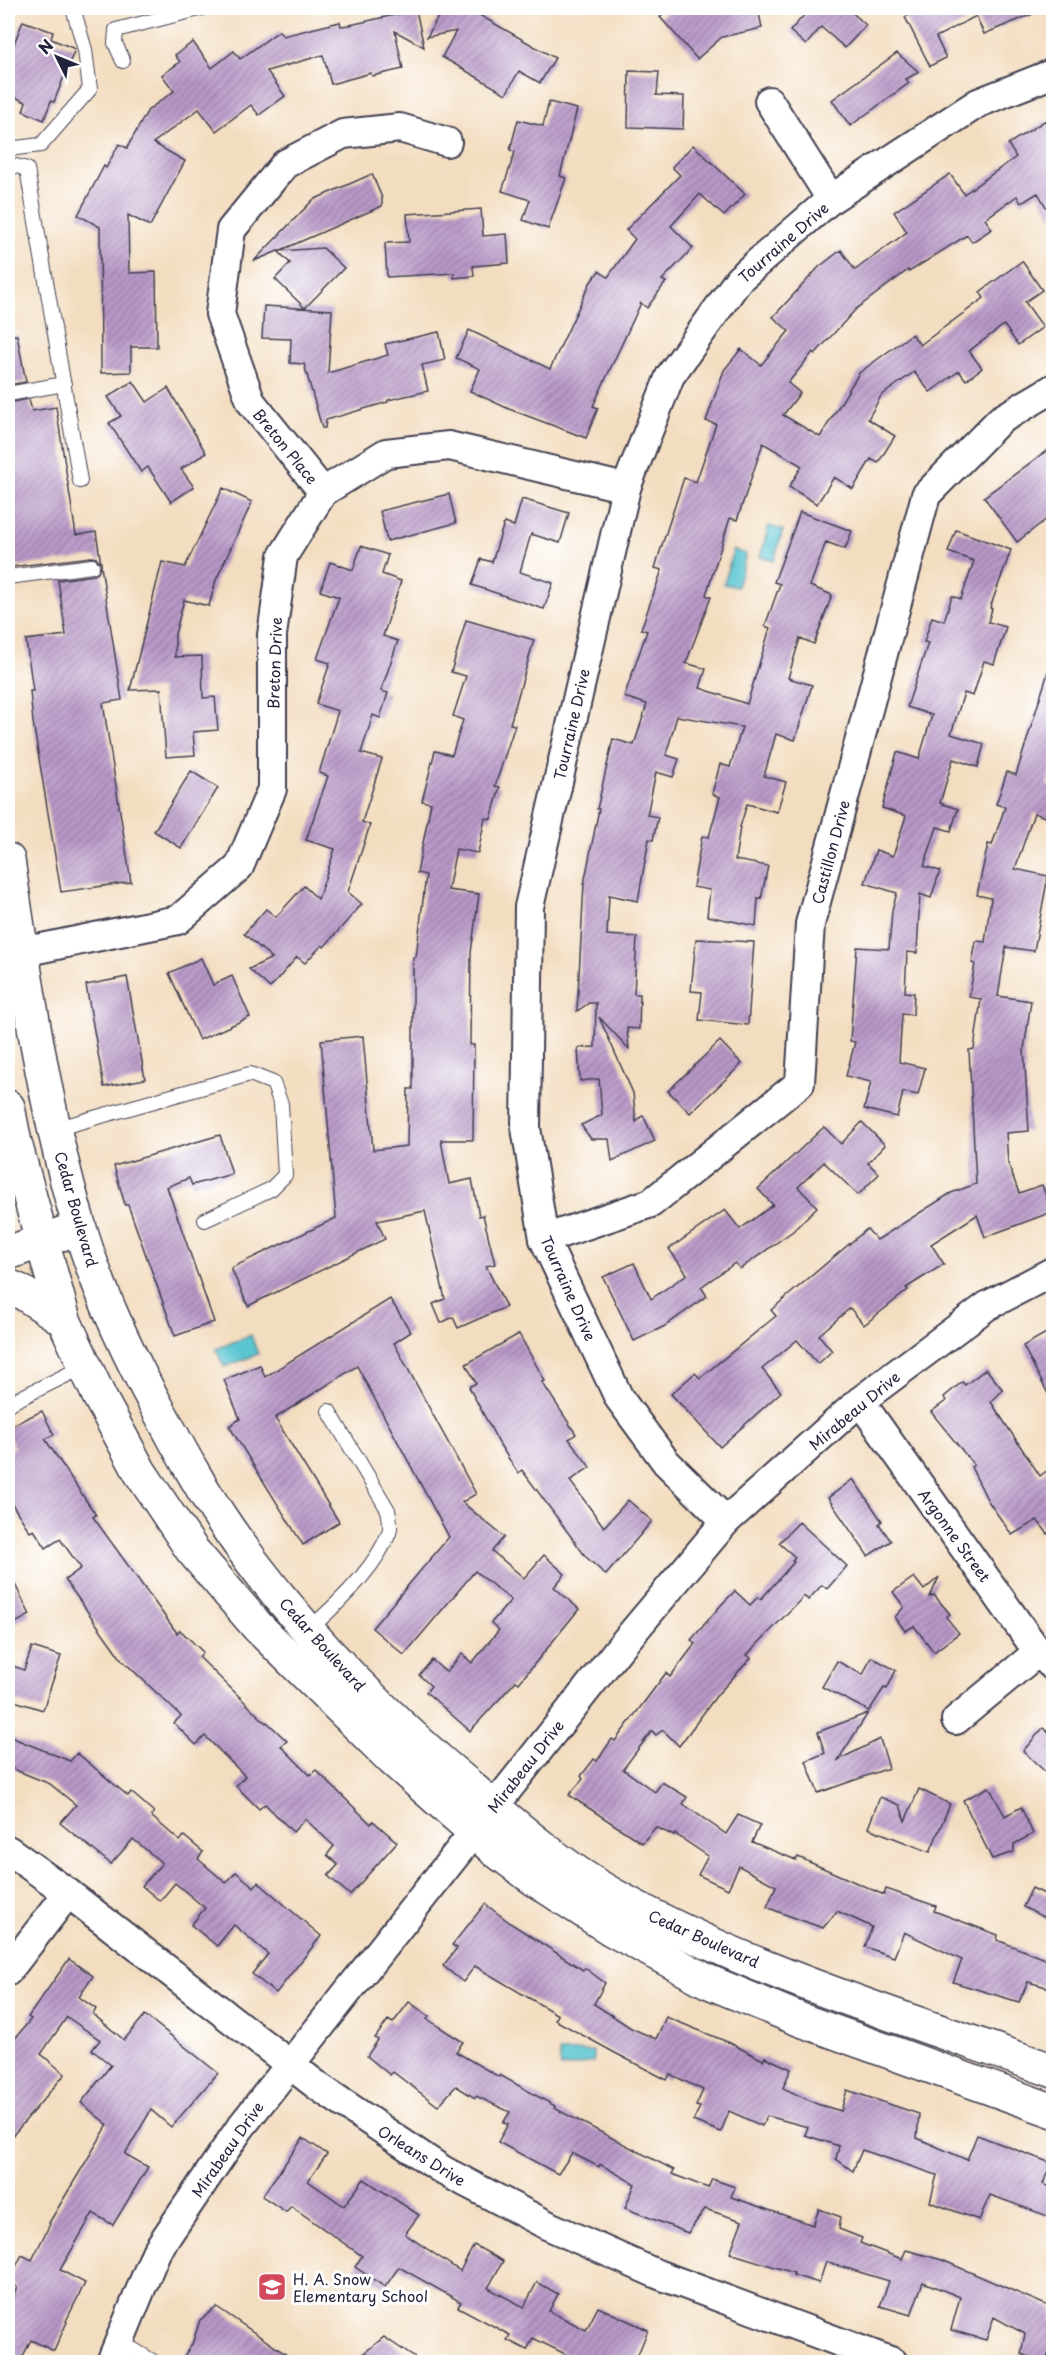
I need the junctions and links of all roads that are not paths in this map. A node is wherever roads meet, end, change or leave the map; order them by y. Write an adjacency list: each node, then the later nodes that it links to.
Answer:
1 (73, 8): 7 (lane)
2 (203, 8): 3 (lane)
3 (123, 61)
4 (1053, 73): 9 (street, Tourraine Drive)
5 (769, 101): 9 (street)
6 (447, 142): 15 (street, Breton Place)
7 (8, 149)
8 (8, 167): 10 (lane)
9 (831, 200): 14 (street, Tourraine Drive)
10 (64, 384): 12 (lane); 13 (lane)
11 (1053, 388): 26 (street, Castillon Drive)
12 (8, 394)
13 (80, 481)
14 (626, 488): 15 (street, Breton Drive); 26 (street, Tourraine Drive)
15 (323, 492): 19 (street, Breton Drive)
16 (93, 566): 17 (lane)
17 (8, 577)
18 (8, 861): 19 (street, Cedar Boulevard)
19 (14, 953): 21 (street, Cedar Boulevard)
20 (8, 1114): 23 (street, Cedar Boulevard)
21 (55, 1130): 22 (street, Cedar Boulevard); 24 (lane)
22 (69, 1190): 23 (street); 25 (street, Cedar Boulevard)
23 (20, 1209): 27 (street, Cedar Boulevard)
24 (205, 1220)
25 (80, 1228): 27 (street); 37 (street, Cedar Boulevard)
26 (544, 1239): 36 (street, Tourraine Drive)
27 (42, 1240): 28 (street); 31 (street, Cedar Boulevard)
28 (8, 1253)
29 (1053, 1271): 33 (street, Mirabeau Drive)
30 (8, 1286): 31 (street)
31 (64, 1320): 32 (street, Cedar Boulevard)
32 (86, 1366): 34 (lane); 41 (street, Cedar Boulevard)
33 (860, 1401): 36 (street, Mirabeau Drive); 38 (street, Argonne Street)
34 (8, 1404)
35 (329, 1411): 37 (lane)
36 (726, 1521): 40 (street, Mirabeau Drive)
37 (308, 1630): 40 (street, Cedar Boulevard)
38 (1046, 1659): 39 (street)
39 (956, 1720)
40 (493, 1806): 41 (street, Mirabeau Drive); 46 (street, Cedar Boulevard)
41 (474, 1832): 45 (street, Mirabeau Drive); 47 (street, Cedar Boulevard)
42 (8, 1850): 43 (street, Orleans Drive)
43 (68, 1893): 44 (street); 45 (street, Orleans Drive)
44 (8, 1971)
45 (289, 2065): 48 (street, Mirabeau Drive); 50 (street, Orleans Drive)
46 (1053, 2071)
47 (1053, 2111)
48 (115, 2352): 49 (lane)
49 (154, 2362)
50 (893, 2362)

